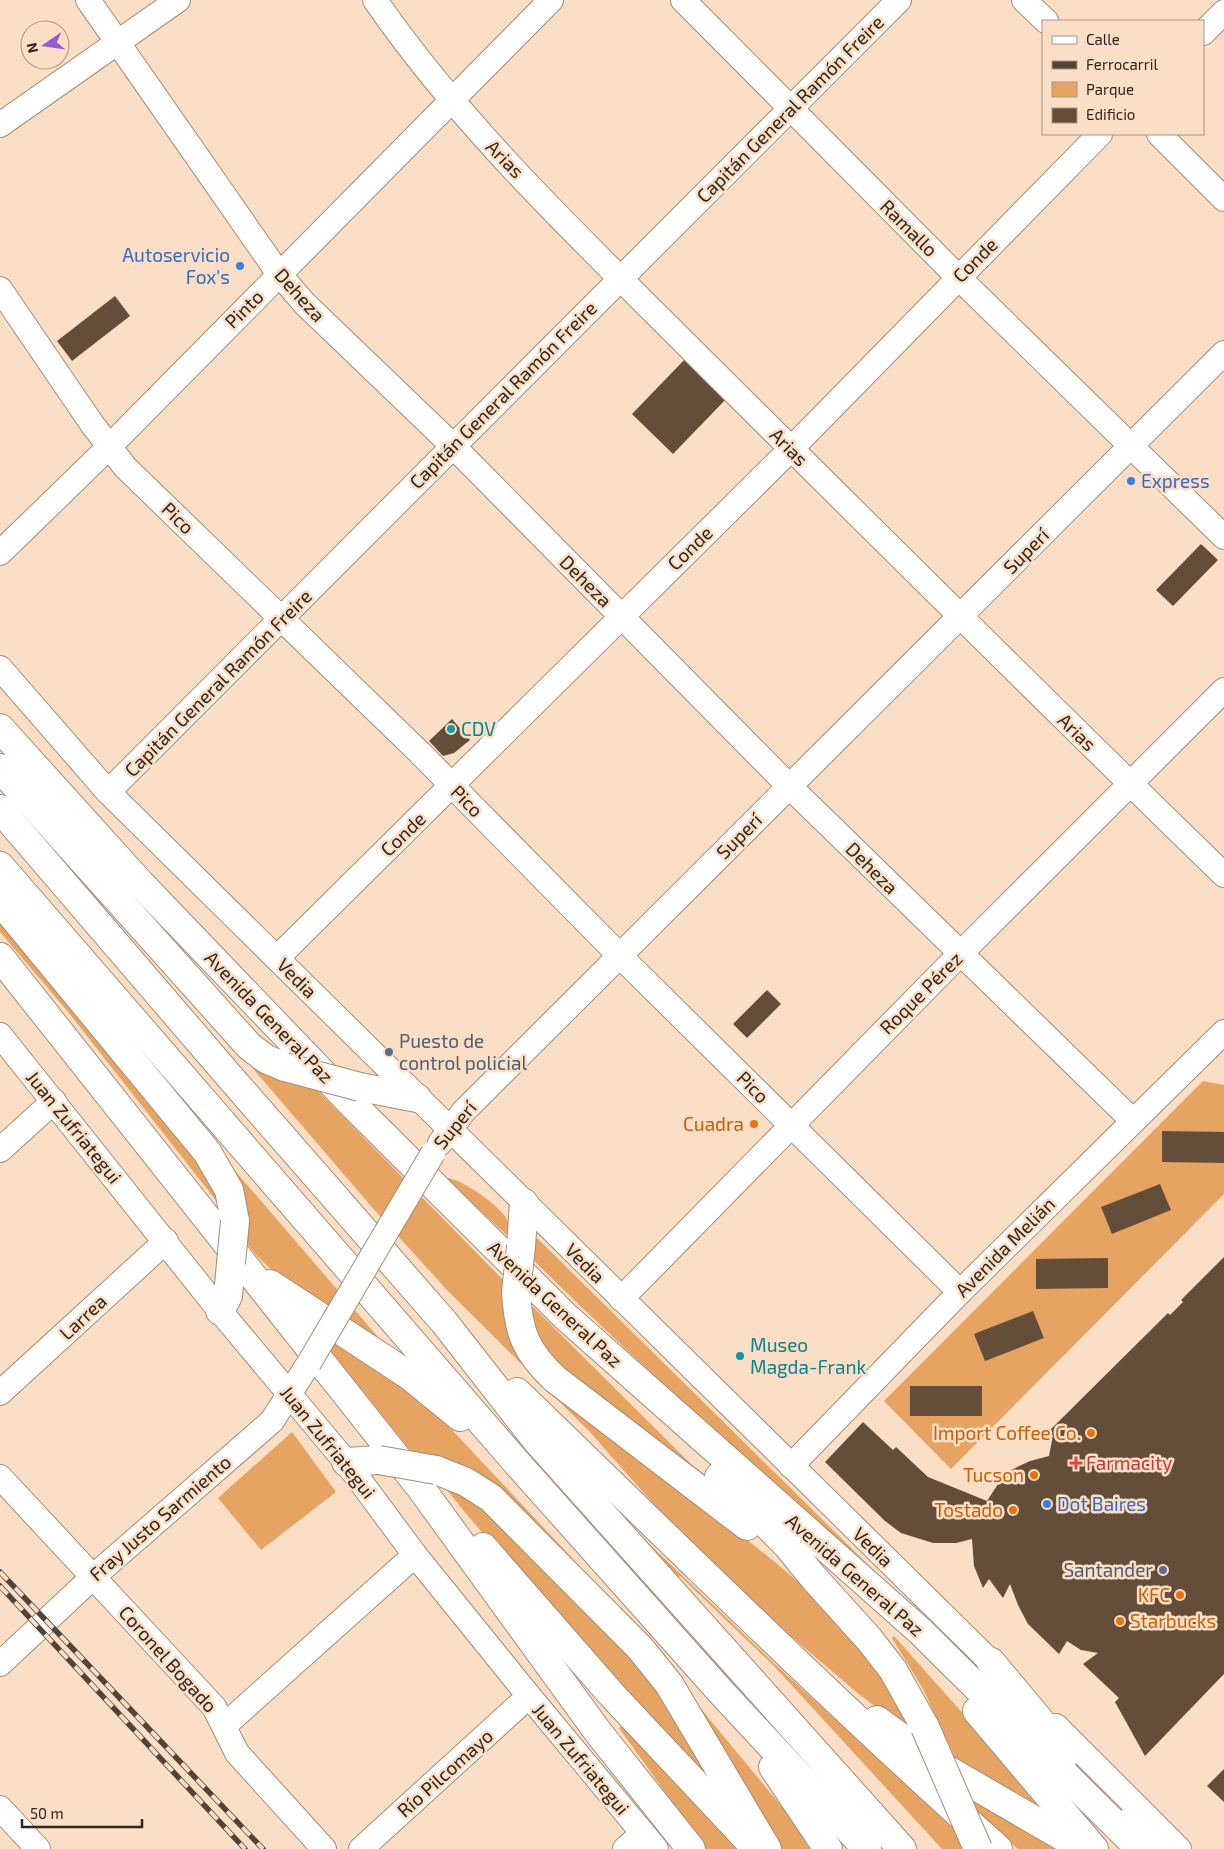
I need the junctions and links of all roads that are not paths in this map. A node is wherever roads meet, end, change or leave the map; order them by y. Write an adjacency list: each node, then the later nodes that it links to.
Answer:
1 (88, 0): 11 (street, Deheza)
2 (178, 0): 11 (street)
3 (375, 0): 12 (street, Arias)
4 (551, 0): 12 (street, Pinto)
5 (683, 0): 13 (street, Ramallo)
6 (899, 0): 13 (street, Capitán General Ramón Freire)
7 (1024, 0): 9 (street)
8 (1224, 12): 10 (street)
9 (1045, 20)
10 (1204, 32)
11 (118, 43): 14 (street); 18 (street, Deheza)
12 (451, 100): 18 (street, Pinto); 19 (street, Arias)
13 (791, 110): 19 (street, Capitán General Ramón Freire); 20 (street, Ramallo)
14 (0, 125)
15 (1099, 135): 20 (street, Conde)
16 (1160, 135): 17 (street)
17 (1224, 199)
18 (279, 274): 24 (street, Pinto); 25 (street, Deheza)
19 (620, 277): 25 (street, Capitán General Ramón Freire); 26 (street, Arias)
20 (958, 277): 23 (street, Ramallo); 26 (street, Conde)
21 (0, 289): 24 (street, Pico)
22 (1224, 353): 23 (street, Superí)
23 (1132, 445): 27 (street, Ramallo); 30 (street, Superí)
24 (110, 446): 28 (street, Pinto); 31 (street, Pico)
25 (452, 446): 29 (street, Deheza); 31 (street, Capitán General Ramón Freire)
26 (791, 448): 29 (street, Conde); 30 (street, Arias)
27 (1224, 537)
28 (0, 553)
29 (620, 616): 37 (street, Conde); 38 (street, Deheza)
30 (961, 617): 36 (street, Arias); 38 (street, Superí)
31 (283, 619): 37 (street, Pico); 39 (street, Capitán General Ramón Freire)
32 (0, 668): 39 (street, Vedia)
33 (1224, 690): 36 (street, Roque Pérez)
34 (0, 728): 62 (highway, Avenida General Paz)
35 (0, 768): 50 (highway, bridge)
36 (1131, 784): 42 (street, Arias); 44 (street, Roque Pérez)
37 (452, 786): 45 (street, Pico); 47 (street, Conde)
38 (789, 786): 44 (street, Deheza); 45 (street, Superí)
39 (108, 792): 47 (street, Vedia)
40 (0, 809): 63 (highway)
41 (0, 866): 68 (highway)
42 (1224, 875)
43 (0, 901): 58 (highway, bridge)
44 (960, 954): 52 (street, Deheza); 53 (street, Roque Pérez)
45 (620, 956): 53 (street, Pico); 54 (street, Superí)
46 (0, 957): 58 (highway)
47 (277, 958): 50 (street, Vedia)
48 (1224, 1032): 52 (street, Avenida Melián)
49 (0, 1035): 51 (street, Juan Zufriategui)
50 (417, 1098): 54 (street, Vedia)
51 (54, 1101): 55 (street); 57 (street, Juan Zufriategui)
52 (1133, 1121): 59 (street, Avenida Melián)
53 (791, 1125): 59 (street, Pico); 60 (street, Roque Pérez)
54 (450, 1130): 56 (street, Vedia); 64 (street, Superí, bridge)
55 (0, 1150)
56 (524, 1203): 60 (street, Vedia); 75 (highway, bridge)
57 (166, 1242): 61 (street, Juan Zufriategui); 65 (street, Larrea)
58 (235, 1260): 61 (highway); 68 (highway); 71 (highway)
59 (960, 1292): 69 (street, Avenida Melián)
60 (621, 1299): 69 (street, Vedia)
61 (220, 1310): 66 (street, Juan Zufriategui)
62 (565, 1316): 72 (highway, Avenida General Paz); 75 (highway)
63 (444, 1322): 76 (highway); 93 (highway)
64 (309, 1363): 66 (street, Fray Justo Sarmiento)
65 (0, 1394)
66 (290, 1394): 67 (street, Juan Zufriategui); 74 (street, Fray Justo Sarmiento)
67 (346, 1462): 71 (highway, bridge); 73 (street, Juan Zufriategui)
68 (517, 1464): 79 (highway)
69 (791, 1466): 77 (street, Vedia)
70 (0, 1477): 74 (street, Coronel Bogado)
71 (428, 1479): 88 (highway); 89 (highway); 90 (highway)
72 (792, 1520): 97 (highway); 98 (highway, Avenida General Paz)
73 (416, 1555): 80 (street, Juan Zufriategui); 81 (street)
74 (94, 1576): 78 (street, Fray Justo Sarmiento); 81 (street, Coronel Bogado)
75 (813, 1577): 94 (highway, bridge)
76 (783, 1652): 95 (highway); 96 (highway)
77 (991, 1662): 99 (highway); 100 (street, Vedia)
78 (0, 1664)
79 (721, 1692): 91 (highway); 92 (highway)
80 (529, 1696): 83 (street, Juan Zufriategui); 86 (street, Río Pilcomayo)
81 (224, 1726): 85 (street, Coronel Bogado)
82 (0, 1808): 84 (street)
83 (649, 1841): 87 (street)
84 (38, 1849)
85 (324, 1849)
86 (360, 1849)
87 (624, 1849)
88 (691, 1849)
89 (757, 1849)
90 (767, 1849)
91 (828, 1849)
92 (868, 1849)
93 (902, 1849)
94 (978, 1849)
95 (998, 1849)
96 (1084, 1849)
97 (1094, 1849)
98 (1140, 1849)
99 (1162, 1849)
100 (1179, 1849)

